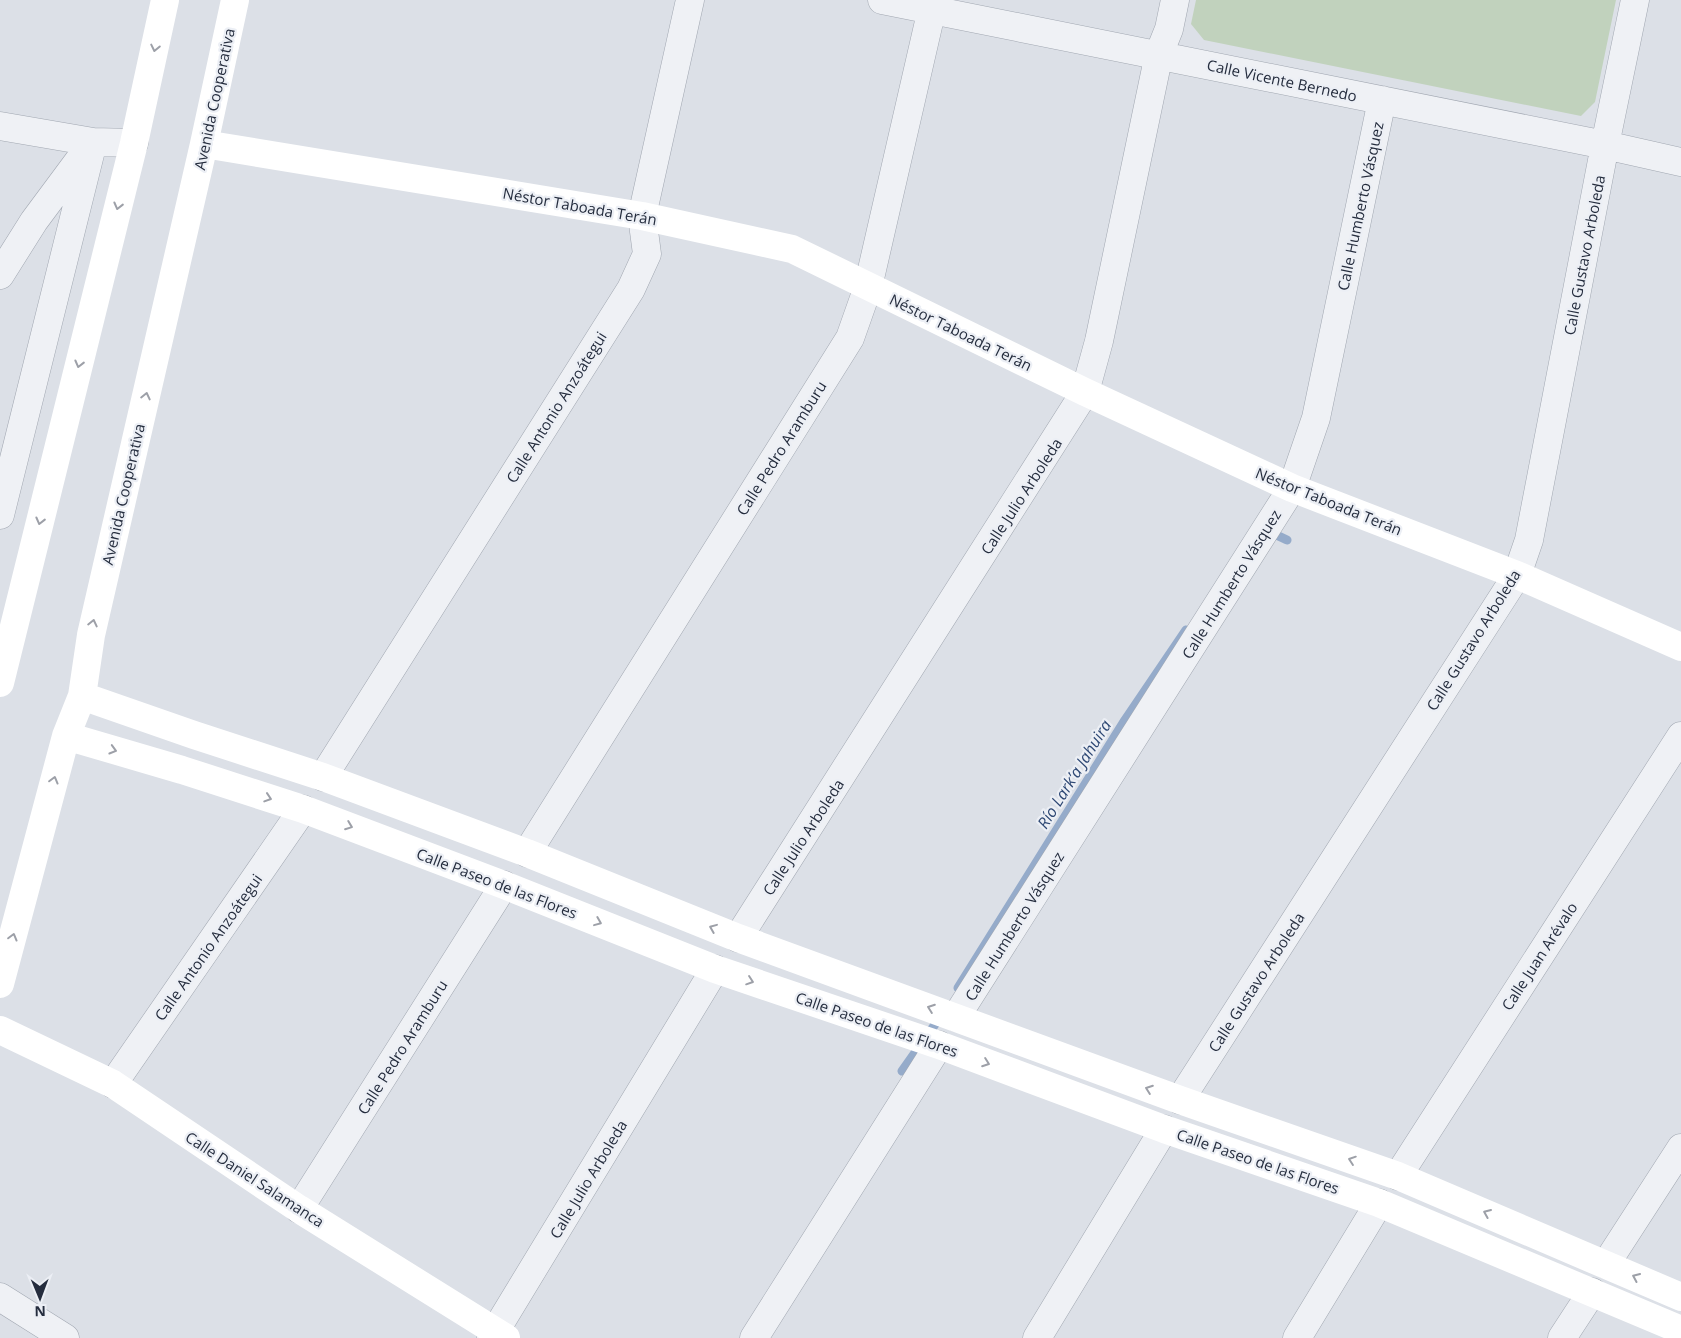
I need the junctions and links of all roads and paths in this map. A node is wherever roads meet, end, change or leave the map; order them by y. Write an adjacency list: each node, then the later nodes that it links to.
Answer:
1 (165, 0): 12 (street, one-way to 12)
2 (235, 0): 13 (street, Avenida Cooperativa)
3 (690, 0): 16 (street, Calle Antonio Anzoátegui)
4 (882, 0): 7 (street, Calle Vicente Bernedo)
5 (1175, 0): 8 (street, Calle Julio Arboleda)
6 (1635, 0): 14 (street, Calle Gustavo Arboleda)
7 (933, 5): 8 (street, Calle Vicente Bernedo); 18 (street, Calle Pedro Aramburu)
8 (1158, 54): 9 (street, Calle Vicente Bernedo); 19 (street, Calle Julio Arboleda)
9 (1382, 100): 14 (street, Calle Vicente Bernedo); 20 (street, Calle Humberto Vásquez)
10 (0, 126): 11 (street)
11 (93, 142): 12 (street); 17 (street); 21 (street)
12 (134, 143): 24 (street, one-way to 24)
13 (204, 144): 16 (street, Néstor Taboada Terán); 25 (street, Avenida Cooperativa, one-way to 13)
14 (1605, 145): 15 (street, Calle Vicente Bernedo); 22 (street, Calle Gustavo Arboleda)
15 (1681, 162)
16 (642, 216): 18 (street, Néstor Taboada Terán); 28 (street, Calle Antonio Anzoátegui)
17 (0, 275)
18 (868, 287): 19 (street, Néstor Taboada Terán); 30 (street, Calle Pedro Aramburu)
19 (1086, 392): 20 (street, Néstor Taboada Terán); 32 (street, Calle Julio Arboleda)
20 (1292, 488): 22 (street, Néstor Taboada Terán); 35 (street, Calle Humberto Vásquez)
21 (0, 515)
22 (1516, 575): 23 (street, Néstor Taboada Terán); 39 (street, Calle Gustavo Arboleda)
23 (1681, 647)
24 (0, 683)
25 (82, 696): 26 (street, Avenida Cooperativa); 28 (street, Calle Paseo de las Flores)
26 (66, 736): 29 (street, Calle Paseo de las Flores, one-way to 29); 34 (street, Avenida Cooperativa, one-way to 26)
27 (1681, 736): 42 (street, Calle Juan Arévalo)
28 (323, 777): 29 (street); 30 (street, Calle Paseo de las Flores)
29 (303, 809): 31 (street, Calle Paseo de las Flores, one-way to 31); 38 (street, Calle Antonio Anzoátegui)
30 (527, 853): 31 (street); 32 (street, Calle Paseo de las Flores, one-way to 30)
31 (504, 885): 33 (street, Calle Paseo de las Flores, one-way to 33); 44 (street, Calle Pedro Aramburu)
32 (738, 938): 33 (street); 35 (street, Calle Paseo de las Flores, one-way to 32)
33 (715, 969): 37 (street, Calle Paseo de las Flores, one-way to 37); 50 (street, Calle Julio Arboleda)
34 (0, 984)
35 (956, 1017): 37 (street); 39 (street, Calle Paseo de las Flores, one-way to 35)
36 (0, 1030): 38 (street, Calle Daniel Salamanca)
37 (939, 1045): 40 (street, Calle Paseo de las Flores, one-way to 40); 52 (street)
38 (113, 1084): 44 (street, Calle Daniel Salamanca)
39 (1180, 1100): 40 (street); 42 (street, Calle Paseo de las Flores, one-way to 39)
40 (1164, 1129): 43 (street, Calle Paseo de las Flores); 53 (street)
41 (1681, 1148): 45 (street)
42 (1398, 1176): 43 (street); 45 (street, Calle Paseo de las Flores, one-way to 42)
43 (1379, 1203): 46 (street, Calle Paseo de las Flores); 54 (street)
44 (299, 1209): 50 (street, Calle Daniel Salamanca)
45 (1606, 1264): 46 (street); 47 (street, Calle Paseo de las Flores, one-way to 45)
46 (1592, 1292): 49 (street, Calle Paseo de las Flores); 55 (street)
47 (1681, 1296)
48 (0, 1297): 51 (street)
49 (1681, 1330)
50 (498, 1336)
51 (65, 1338)
52 (754, 1338)
53 (1037, 1338)
54 (1297, 1338)
55 (1562, 1338)

